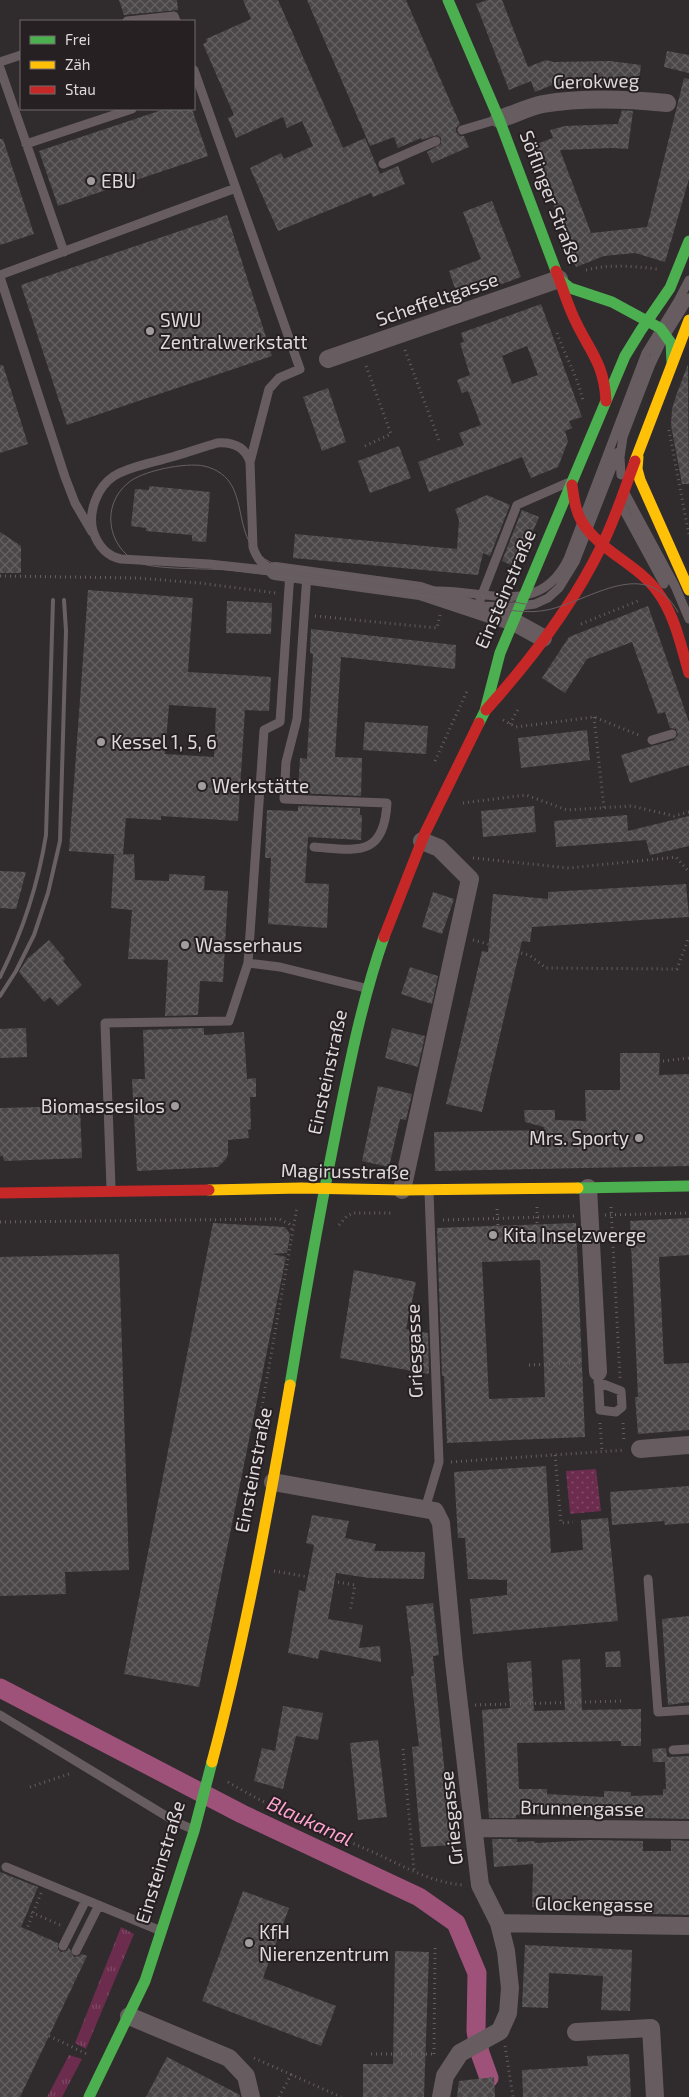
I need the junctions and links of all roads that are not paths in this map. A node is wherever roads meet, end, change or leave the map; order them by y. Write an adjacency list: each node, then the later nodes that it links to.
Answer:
1 (448, 0): 10 (street, Söflinger Straße)
2 (136, 20): 3 (lane)
3 (176, 20)
4 (20, 55): 5 (lane)
5 (0, 62)
6 (0, 68): 13 (lane)
7 (197, 87): 15 (lane)
8 (667, 104): 10 (street, Gerokweg)
9 (129, 110): 13 (lane)
10 (499, 119): 11 (lane); 19 (street, Söflinger Straße)
11 (462, 130)
12 (436, 141): 14 (lane)
13 (26, 144): 17 (lane)
14 (383, 164)
15 (236, 188): 17 (lane); 31 (lane)
16 (689, 241): 22 (street, Einsteinstraße)
17 (64, 252): 18 (lane)
18 (0, 276): 37 (lane)
19 (559, 279): 22 (street); 25 (street, Scheffeltgasse); 27 (street, Söflinger Straße)
20 (689, 280): 24 (lane)
21 (689, 298): 24 (lane)
22 (647, 320): 24 (street); 27 (street, Einsteinstraße)
23 (689, 320): 26 (street, Einsteinstraße)
24 (663, 331): 26 (street); 28 (lane); 29 (lane)
25 (328, 359)
26 (672, 362): 30 (street, Einsteinstraße)
27 (604, 409): 33 (street, Einsteinstraße)
28 (617, 430): 32 (lane); 36 (lane)
29 (623, 438): 32 (lane); 34 (lane)
30 (638, 455): 34 (street, Einsteinstraße); 39 (street)
31 (250, 462): 37 (lane); 41 (lane)
32 (611, 469): 35 (lane); 36 (lane)
33 (573, 482): 36 (street); 45 (lane); 46 (street, Einsteinstraße)
34 (624, 490): 35 (street, Einsteinstraße); 39 (lane)
35 (620, 502): 38 (street, Einsteinstraße); 39 (lane)
36 (585, 527): 38 (street); 46 (lane)
37 (96, 537): 41 (lane)
38 (602, 546): 40 (street); 49 (street, Einsteinstraße)
39 (672, 565): 40 (street); 42 (street); 47 (lane); 48 (lane)
40 (637, 571): 44 (street)
41 (291, 572): 43 (street); 56 (lane); 57 (lane)
42 (689, 590)
43 (420, 591): 45 (street); 45 (lane)
44 (662, 598): 47 (lane); 51 (street)
45 (479, 603): 46 (street); 46 (lane)
46 (520, 608): 49 (street); 52 (street, Einsteinstraße)
47 (678, 612): 50 (lane)
48 (689, 620)
49 (543, 638): 52 (street, Einsteinstraße)
50 (689, 644)
51 (689, 673)
52 (485, 712): 55 (street, Einsteinstraße)
53 (672, 734): 54 (lane)
54 (652, 740)
55 (422, 841): 58 (street, Einsteinstraße); 63 (street)
56 (314, 847)
57 (248, 963): 58 (lane); 64 (lane)
58 (368, 989): 60 (street, Einsteinstraße)
59 (689, 1186): 61 (street, Magirusstraße)
60 (324, 1188): 63 (street, Magirusstraße); 64 (street, Magirusstraße); 69 (street, Einsteinstraße)
61 (588, 1188): 62 (street, Magirusstraße); 66 (street)
62 (429, 1189): 63 (street, Magirusstraße); 70 (lane, Griesgasse)
63 (402, 1190)
64 (111, 1191): 65 (street, Magirusstraße)
65 (0, 1193)
66 (598, 1372): 66 (lane)
67 (689, 1444): 68 (street)
68 (632, 1449)
69 (273, 1482): 70 (street); 78 (street, Einsteinstraße)
70 (425, 1510): 76 (street, Griesgasse)
71 (648, 1579): 72 (lane)
72 (689, 1710)
73 (0, 1715): 78 (lane)
74 (673, 1750): 75 (lane)
75 (689, 1750)
76 (474, 1828): 77 (street, Brunnengasse); 82 (street, Griesgasse)
77 (689, 1830)
78 (194, 1831): 84 (street, Einsteinstraße)
79 (6, 1867): 80 (lane)
80 (86, 1900): 81 (lane); 85 (lane)
81 (99, 1905): 84 (lane); 86 (lane)
82 (499, 1923): 83 (street, Glockengasse); 91 (street, Griesgasse)
83 (689, 1926)
84 (161, 1931): 87 (street, Einsteinstraße)
85 (63, 1946)
86 (76, 1951)
87 (128, 2016): 89 (street, Einsteinstraße); 90 (street)
88 (576, 2032): 92 (street)
89 (88, 2097)
90 (251, 2097)
91 (442, 2097)
92 (655, 2097)

